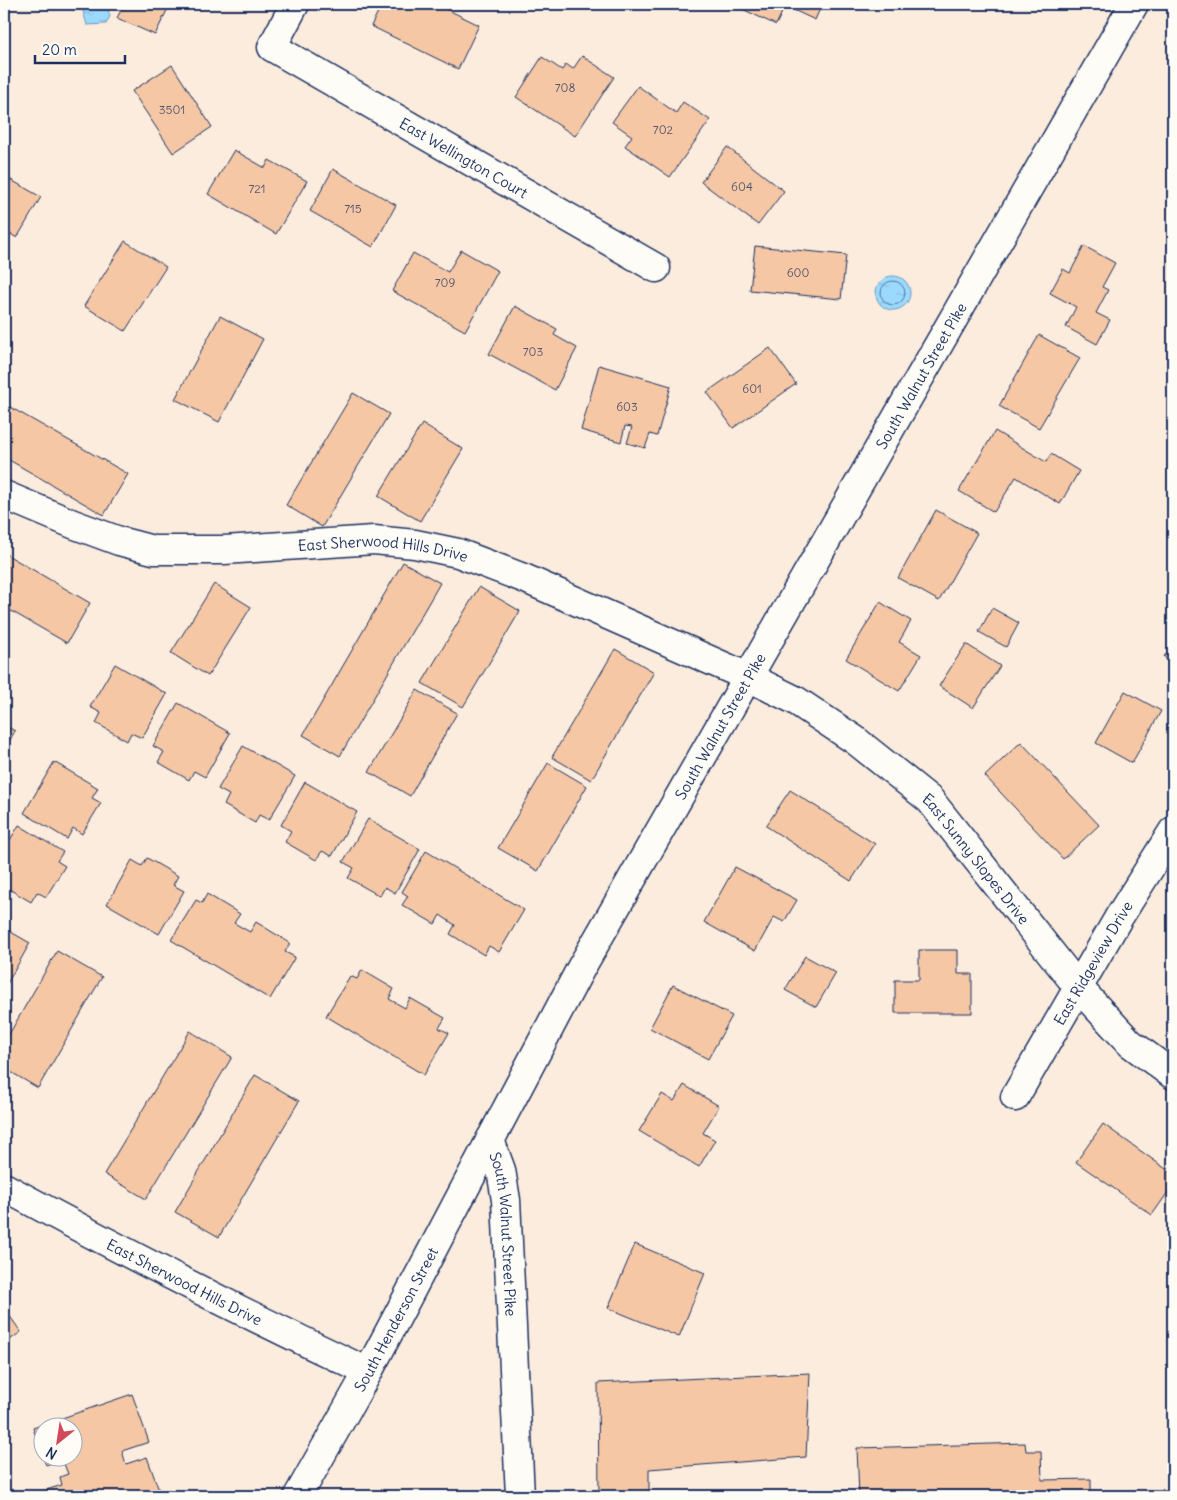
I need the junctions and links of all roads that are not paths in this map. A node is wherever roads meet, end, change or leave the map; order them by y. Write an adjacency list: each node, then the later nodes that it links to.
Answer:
1 (295, 4): 3 (street, East Wellington Court)
2 (1134, 4): 5 (street, South Walnut Street Pike)
3 (656, 268)
4 (4, 495): 5 (street, East Sherwood Hills Drive)
5 (748, 677): 7 (street, East Sunny Slopes Drive); 10 (street, South Walnut Street Pike)
6 (1173, 831): 7 (street, East Ridgeview Drive)
7 (1078, 987): 8 (street, East Sunny Slopes Drive); 9 (street, East Ridgeview Drive)
8 (1173, 1075)
9 (1015, 1097)
10 (490, 1140): 12 (street, South Henderson Street); 14 (street, South Walnut Street Pike)
11 (4, 1187): 12 (street, East Sherwood Hills Drive)
12 (368, 1372): 13 (street, South Henderson Street)
13 (298, 1496)
14 (520, 1496)

